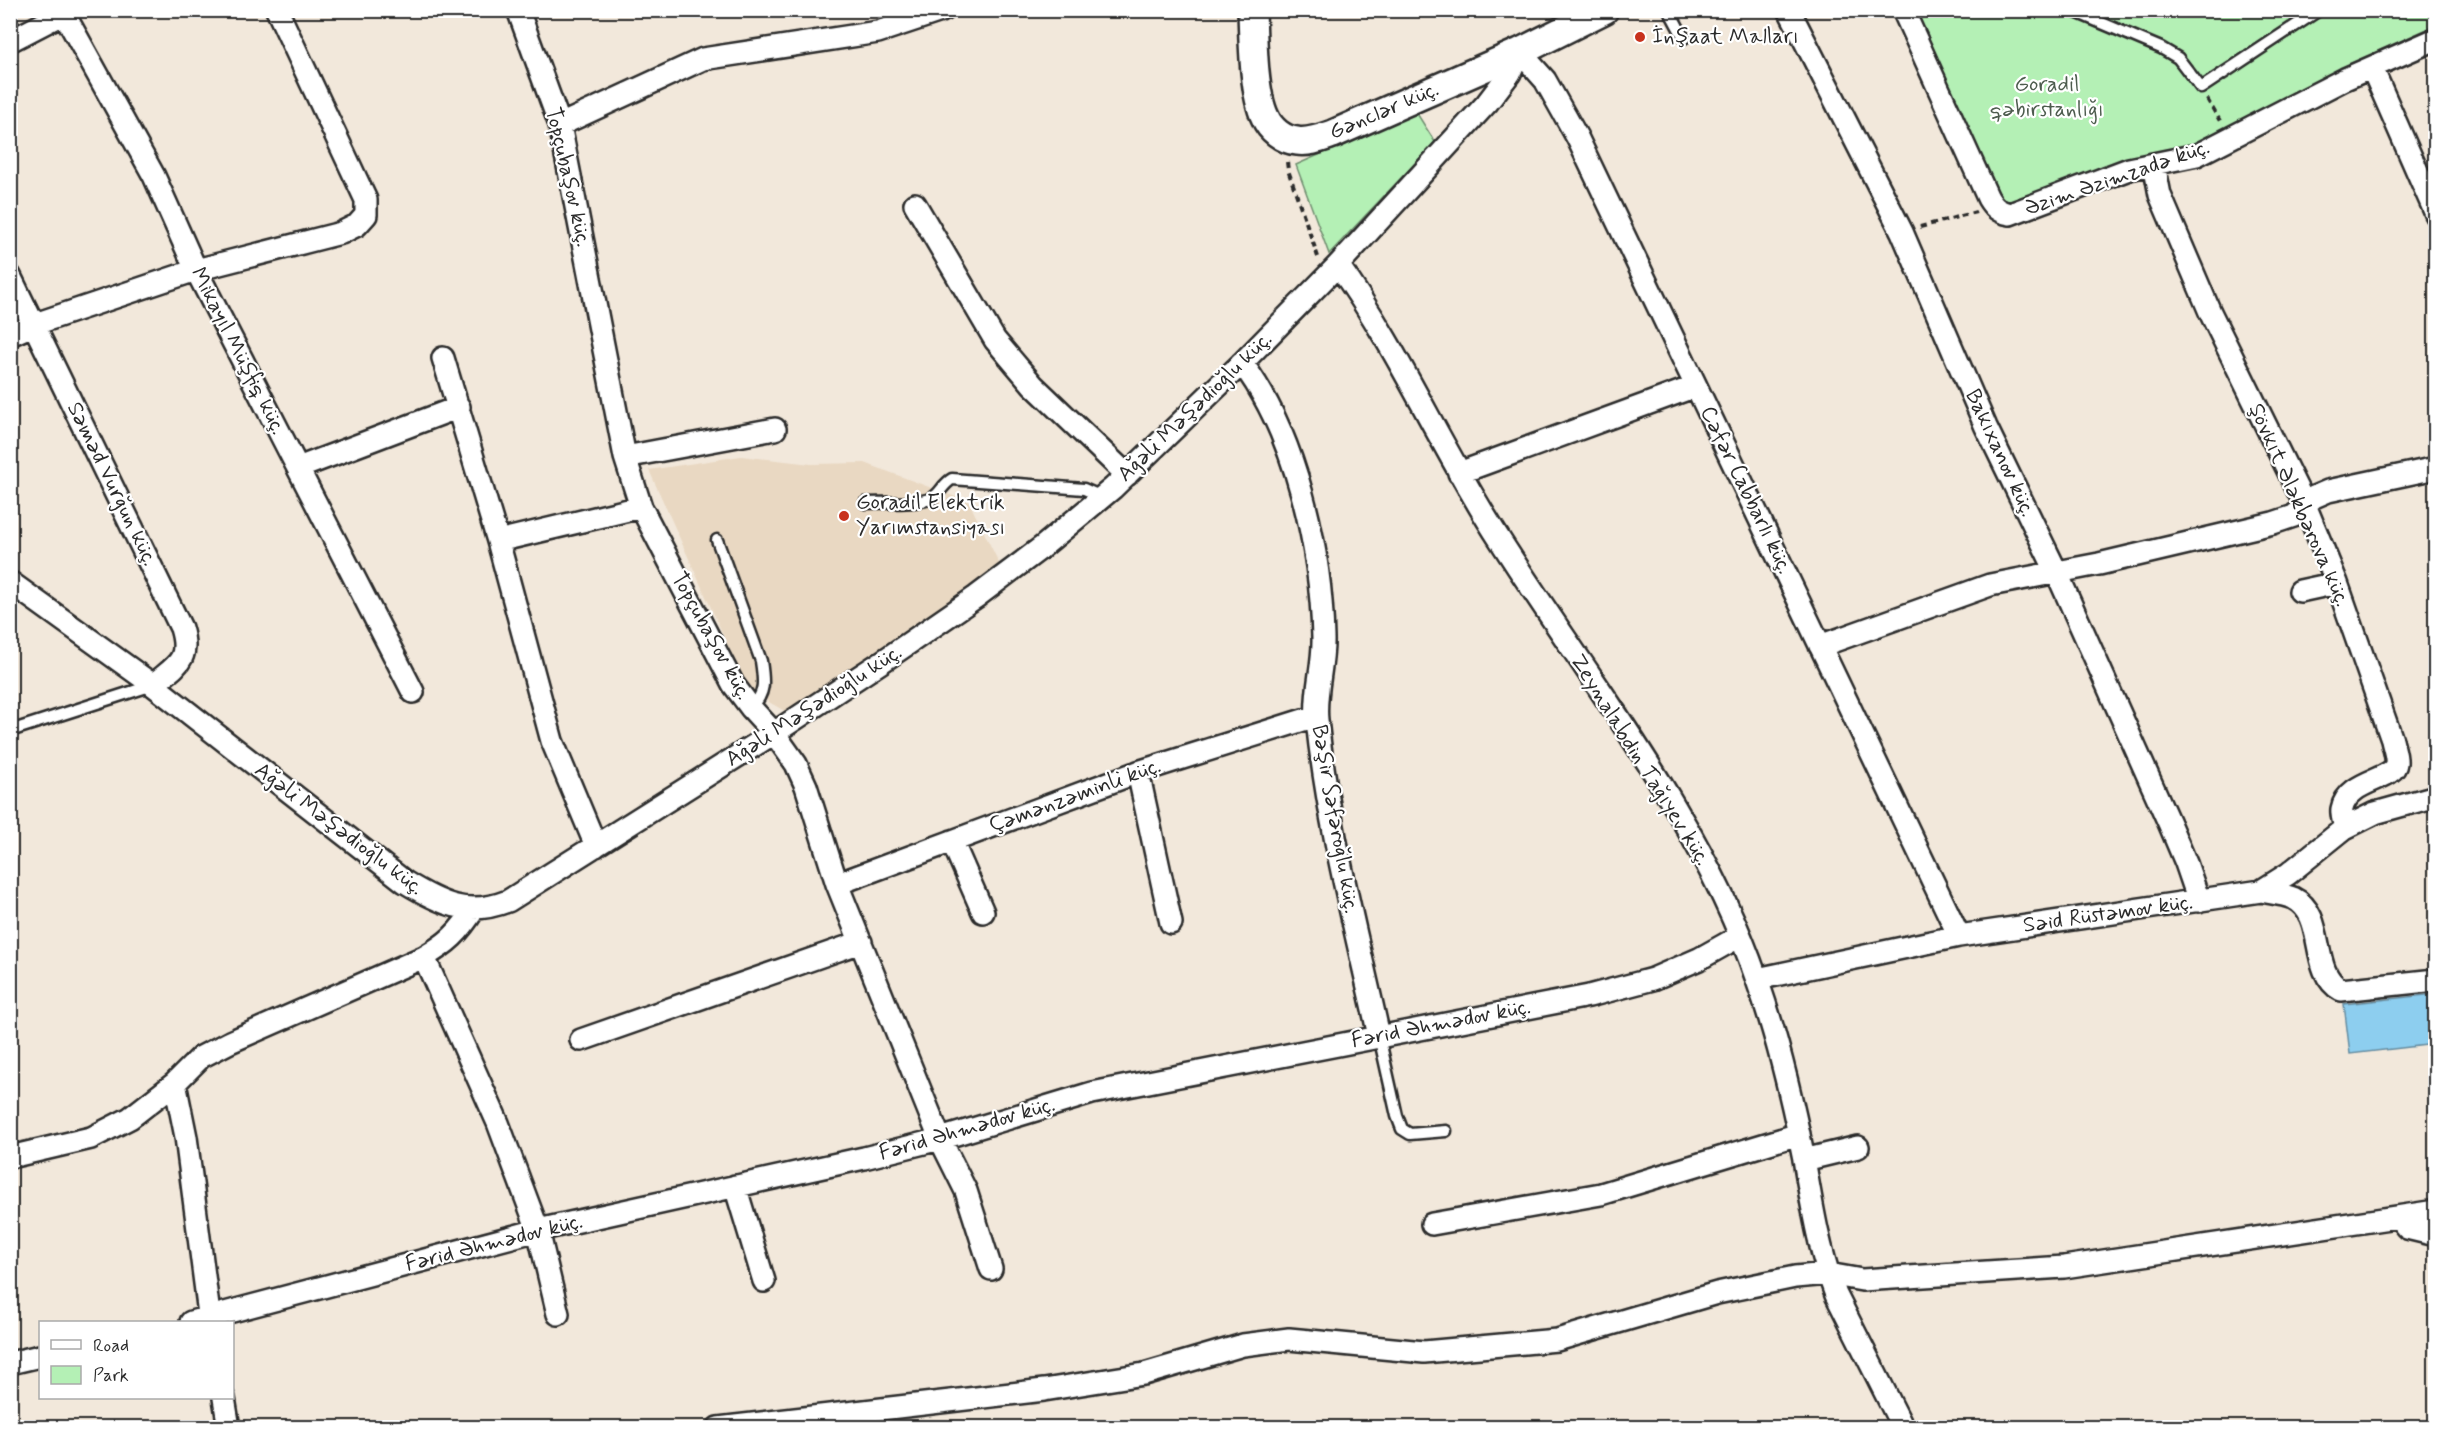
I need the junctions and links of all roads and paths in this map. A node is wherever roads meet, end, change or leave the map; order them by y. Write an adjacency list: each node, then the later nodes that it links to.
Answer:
1 (277, 10): 27 (street)
2 (518, 10): 18 (street, Topçubaşov küç.)
3 (944, 10): 18 (street)
4 (1252, 10): 19 (street)
5 (1604, 10): 15 (street, Gənclər küç.)
6 (1669, 10): 12 (lane)
7 (1789, 10): 25 (street, Bakıxanov küç.)
8 (1904, 10): 23 (street, Əzim Əzimzadə küç.)
9 (2071, 10): 17 (lane)
10 (2319, 10): 17 (lane)
11 (65, 12): 14 (street); 27 (street, Mikayıl Müşfiq küç.)
12 (1684, 38)
13 (2436, 39): 16 (street, Əzim Əzimzadə küç.)
14 (10, 41)
15 (1520, 52): 19 (street, Gənclər küç.); 26 (street, Ağəli Məşədioğlu küç.); 33 (street, Cəfər Cabbarlı küç.)
16 (2372, 68): 20 (street, Əzim Əzimzadə küç.); 24 (street)
17 (2200, 88): 20 (path)
18 (560, 125): 36 (street, Topçubaşov küç.)
19 (1284, 138): 26 (path)
20 (2230, 138): 21 (street, Əzim Əzimzadə küç.)
21 (2154, 164): 23 (street, Əzim Əzimzadə küç.); 43 (street, Şövkıt Ələkbərova küç.)
22 (915, 204): 40 (street)
23 (1993, 207): 25 (path)
24 (2436, 214)
25 (1902, 232): 47 (street, Bakıxanov küç.)
26 (1335, 268): 32 (street, Ağəli Məşədioğlu küç.); 39 (street, Zeynalabdin Tağıyev küç.)
27 (196, 270): 29 (street); 37 (street, Mikayıl Müşfiq küç.)
28 (10, 276): 29 (street, Səməd Vurğun küç.)
29 (35, 324): 30 (street); 52 (street, Səməd Vurğun küç.)
30 (10, 335)
31 (444, 358): 34 (street)
32 (1242, 363): 40 (street, Ağəli Məşədioğlu küç.); 55 (street, Bəşir Səfəroğlu küç.)
33 (1696, 386): 39 (street); 51 (street, Cəfər Cabbarlı küç.)
34 (459, 407): 37 (street); 46 (street)
35 (775, 429): 36 (street)
36 (625, 457): 44 (street, Topçubaşov küç.)
37 (298, 468): 53 (street, Mikayıl Müşfiq küç.)
38 (2436, 468): 43 (street)
39 (1459, 473): 69 (street, Zeynalabdin Tağıyev küç.)
40 (1127, 475): 41 (street, Ağəli Məşədioğlu küç.)
41 (1102, 497): 42 (lane); 57 (street, Ağəli Məşədioğlu küç.)
42 (865, 503)
43 (2305, 505): 47 (street); 49 (street, Şövkıt Ələkbərova küç.)
44 (641, 507): 46 (street); 54 (street, Topçubaşov küç.)
45 (717, 540): 54 (lane)
46 (498, 541): 62 (street)
47 (2056, 571): 51 (street); 65 (street, Bakıxanov küç.)
48 (10, 582): 52 (street, Ağəli Məşədioğlu küç.)
49 (2337, 583): 50 (street); 60 (street, Şövkıt Ələkbərova küç.)
50 (2300, 591)
51 (1820, 646): 70 (street, Cəfər Cabbarlı küç.)
52 (153, 685): 56 (lane); 66 (street, Ağəli Məşədioğlu küç.)
53 (413, 692)
54 (751, 708): 57 (street, Topçubaşov küç.)
55 (1316, 716): 58 (street, Çəmənzəminli küç.); 75 (street, Bəşir Səfəroğlu küç.)
56 (10, 731)
57 (774, 733): 62 (street, Ağəli Məşədioğlu küç.); 63 (street, Topçubaşov küç.)
58 (1138, 772): 61 (street, Çəmənzəminli küç.); 68 (street)
59 (2436, 796): 60 (street, Səid Rüstəmov küç.)
60 (2345, 828): 64 (street, Səid Rüstəmov küç.)
61 (952, 841): 63 (street, Çəmənzəminli küç.); 67 (street)
62 (596, 846): 66 (street, Ağəli Məşədioğlu küç.)
63 (837, 884): 71 (street, Topçubaşov küç.)
64 (2260, 891): 65 (street, Səid Rüstəmov küç.); 74 (street)
65 (2199, 901): 70 (street, Səid Rüstəmov küç.)
66 (474, 909): 72 (street)
67 (983, 912)
68 (1171, 923)
69 (1740, 936): 73 (street, Zeynalabdin Tağıyev küç.); 75 (street, Fərid Əhmədov küç.)
70 (1959, 936): 73 (street, Səid Rüstəmov küç.)
71 (861, 942): 76 (street); 80 (street, Topçubaşov küç.)
72 (424, 957): 77 (street); 88 (street)
73 (1757, 979): 79 (street, Zeynalabdin Tağıyev küç.)
74 (2436, 980)
75 (1379, 1036): 78 (lane); 80 (street, Fərid Əhmədov küç.)
76 (582, 1040)
77 (175, 1083): 82 (street); 94 (street)
78 (1446, 1131)
79 (1798, 1134): 83 (street, Zeynalabdin Tağıyev küç.); 87 (street)
80 (940, 1139): 84 (street, Fərid Əhmədov küç.); 90 (street, Topçubaşov küç.)
81 (1858, 1147): 83 (street)
82 (10, 1157)
83 (1804, 1160): 91 (street, Zeynalabdin Tağıyev küç.)
84 (735, 1186): 88 (street, Fərid Əhmədov küç.); 92 (street)
85 (2436, 1211): 86 (street)
86 (2399, 1218): 89 (street); 91 (street)
87 (1432, 1224)
88 (538, 1230): 93 (street); 94 (street, Fərid Əhmədov küç.)
89 (2436, 1235)
90 (991, 1269)
91 (1828, 1274): 99 (street); 100 (street, Zeynalabdin Tağıyev küç.)
92 (764, 1281)
93 (558, 1314)
94 (204, 1321)
95 (39, 1356): 96 (street)
96 (10, 1363)
97 (224, 1399): 98 (street)
98 (229, 1428)
99 (718, 1428)
100 (1904, 1428)

